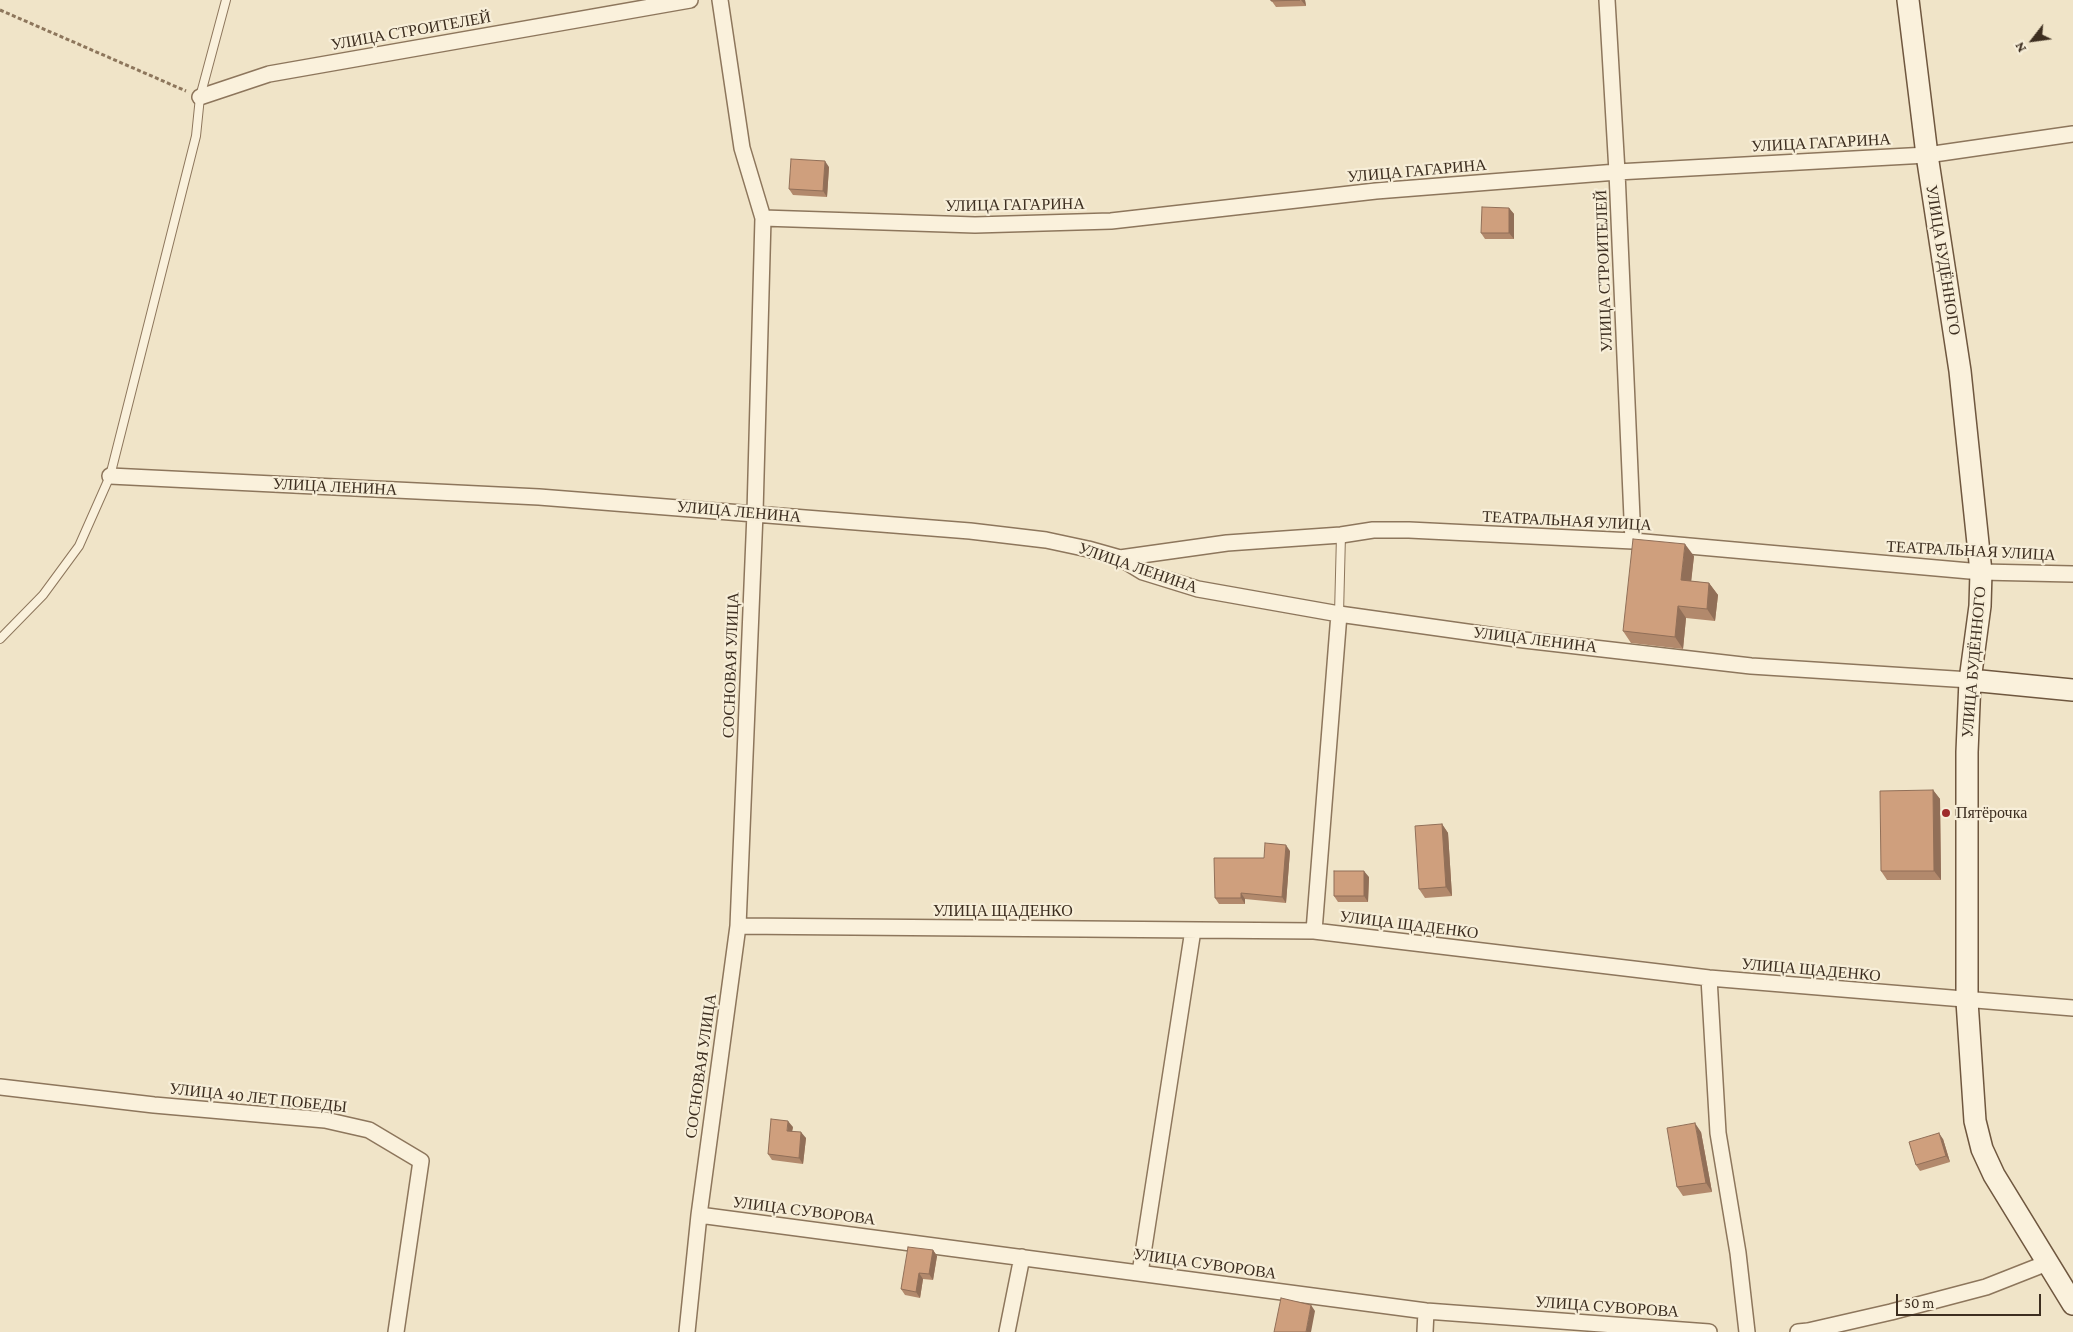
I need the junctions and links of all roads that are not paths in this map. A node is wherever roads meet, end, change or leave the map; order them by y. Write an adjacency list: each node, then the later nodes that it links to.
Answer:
1 (226, 0): 6 (lane)
2 (690, 0): 6 (street, УЛИЦА СТРОИТЕЛЕЙ)
3 (720, 0): 10 (street, СОСНОВАЯ УЛИЦА)
4 (1607, 0): 9 (street, УЛИЦА СТРОИТЕЛЕЙ)
5 (1908, 0): 8 (main road, УЛИЦА БУДЁННОГО)
6 (200, 97): 11 (lane)
7 (2073, 134): 8 (street, УЛИЦА ГАГАРИНА)
8 (1926, 155): 9 (street, УЛИЦА ГАГАРИНА); 16 (main road, УЛИЦА БУДЁННОГО)
9 (1617, 172): 10 (street, УЛИЦА ГАГАРИНА); 14 (street, УЛИЦА СТРОИТЕЛЕЙ)
10 (763, 218): 12 (street, СОСНОВАЯ УЛИЦА)
11 (110, 476): 12 (street, УЛИЦА ЛЕНИНА); 19 (lane)
12 (755, 513): 15 (street, УЛИЦА ЛЕНИНА); 22 (street, СОСНОВАЯ УЛИЦА)
13 (1341, 535): 14 (street, ТЕАТРАЛЬНАЯ УЛИЦА); 15 (street, ТЕАТРАЛЬНАЯ УЛИЦА); 18 (lane)
14 (1633, 541): 16 (street, ТЕАТРАЛЬНАЯ УЛИЦА)
15 (1120, 558): 18 (street, УЛИЦА ЛЕНИНА)
16 (1982, 572): 17 (street, ТЕАТРАЛЬНАЯ УЛИЦА); 20 (main road, УЛИЦА БУДЁННОГО)
17 (2073, 574)
18 (1339, 614): 20 (street, УЛИЦА ЛЕНИНА); 24 (street)
19 (0, 639)
20 (1970, 680): 21 (main road, УЛИЦА ЛЕНИНА); 26 (main road, УЛИЦА БУДЁННОГО)
21 (2073, 690)
22 (738, 926): 23 (street, УЛИЦА ЩАДЕНКО); 29 (street, СОСНОВАЯ УЛИЦА)
23 (1193, 930): 24 (street, УЛИЦА ЩАДЕНКО); 32 (street)
24 (1314, 931): 25 (street, УЛИЦА ЩАДЕНКО)
25 (1709, 978): 26 (street, УЛИЦА ЩАДЕНКО); 40 (street)
26 (1967, 1000): 27 (street, УЛИЦА ЩАДЕНКО); 31 (main road, УЛИЦА БУДЁННОГО)
27 (2073, 1008)
28 (0, 1086): 35 (street, УЛИЦА 40 ЛЕТ ПОБЕДЫ)
29 (698, 1215): 30 (street, УЛИЦА СУВОРОВА); 36 (street, СОСНОВАЯ УЛИЦА)
30 (1022, 1257): 32 (street, УЛИЦА СУВОРОВА); 37 (street)
31 (2047, 1263): 33 (main road, УЛИЦА БУДЁННОГО); 42 (street)
32 (1140, 1273): 34 (street, УЛИЦА СУВОРОВА)
33 (2073, 1304)
34 (1426, 1311): 38 (street); 39 (street, УЛИЦА СУВОРОВА)
35 (396, 1332)
36 (687, 1332)
37 (1007, 1332)
38 (1426, 1332)
39 (1709, 1332)
40 (1747, 1332)
41 (1798, 1332): 42 (street)
42 (1808, 1332)

